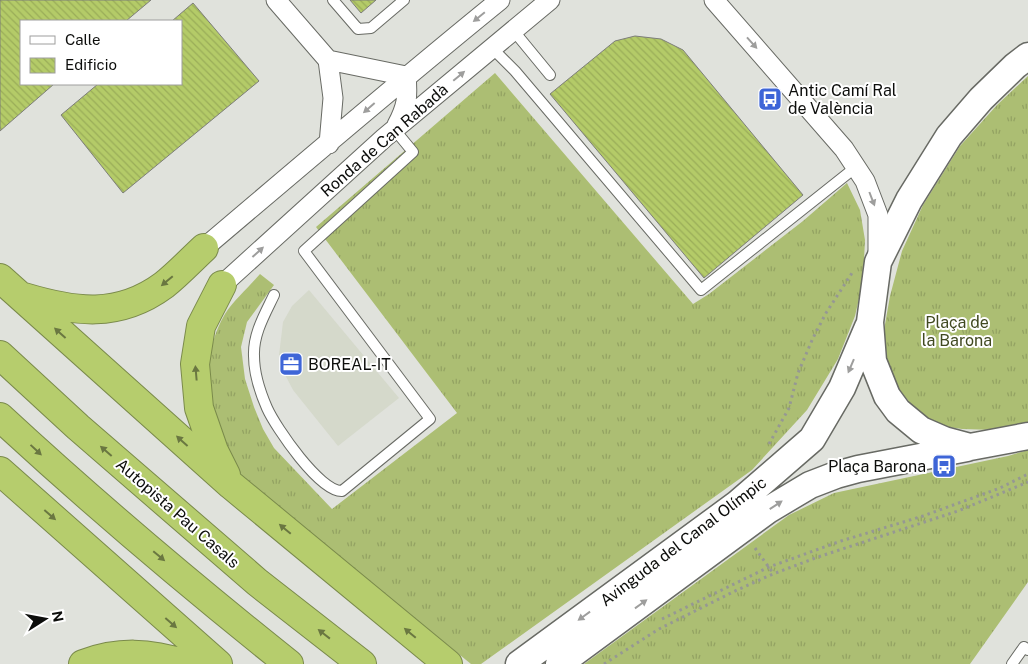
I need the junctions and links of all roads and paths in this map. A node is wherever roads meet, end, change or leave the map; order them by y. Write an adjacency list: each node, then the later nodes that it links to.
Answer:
1 (333, 0): 2 (lane)
2 (404, 0)
3 (500, 0): 13 (street, Ronda de Can Rabadà, one-way to 13)
4 (555, 0): 7 (street, Ronda de Can Rabadà)
5 (714, 2): 16 (street, one-way to 16)
6 (284, 3): 11 (street)
7 (543, 5): 8 (street, Ronda de Can Rabadà)
8 (513, 30): 9 (street, Ronda de Can Rabadà); 12 (lane)
9 (492, 48): 14 (street, Ronda de Can Rabadà, one-way to 9); 16 (lane)
10 (1028, 56): 18 (street)
11 (328, 60): 13 (street); 15 (street)
12 (550, 75)
13 (406, 76): 14 (street); 15 (street, Ronda de Can Rabadà, one-way to 15)
14 (394, 129): 20 (street, Ronda de Can Rabadà, one-way to 14); 22 (lane)
15 (328, 144): 17 (street, Ronda de Can Rabadà)
16 (856, 167): 18 (street, one-way to 18)
17 (204, 248): 21 (highway, one-way to 21)
18 (878, 262): 23 (street)
19 (854, 270): 27 (path)
20 (222, 285): 32 (highway, one-way to 20)
21 (9, 287): 32 (highway, one-way to 21)
22 (274, 295)
23 (870, 322): 28 (street); 38 (street, Avinguda del Canal Olímpic, one-way to 38)
24 (0, 354): 43 (highway, Autopista Pau Casals, one-way to 24)
25 (0, 417): 42 (highway, one-way to 42)
26 (1028, 436): 28 (street)
27 (767, 447)
28 (970, 447): 45 (street, Avinguda del Canal Olímpic, one-way to 28)
29 (0, 471): 41 (highway, one-way to 41)
30 (1028, 474): 34 (path)
31 (1028, 482): 35 (path)
32 (231, 485): 44 (highway, one-way to 32)
33 (753, 544): 34 (path)
34 (769, 567): 35 (path); 36 (path)
35 (773, 574): 46 (path)
36 (660, 621)
37 (1027, 646): 47 (lane)
38 (520, 663)
39 (83, 664): 40 (highway)
40 (186, 664)
41 (218, 664)
42 (289, 664)
43 (362, 664)
44 (448, 664)
45 (560, 664)
46 (604, 664)
47 (1012, 664)

